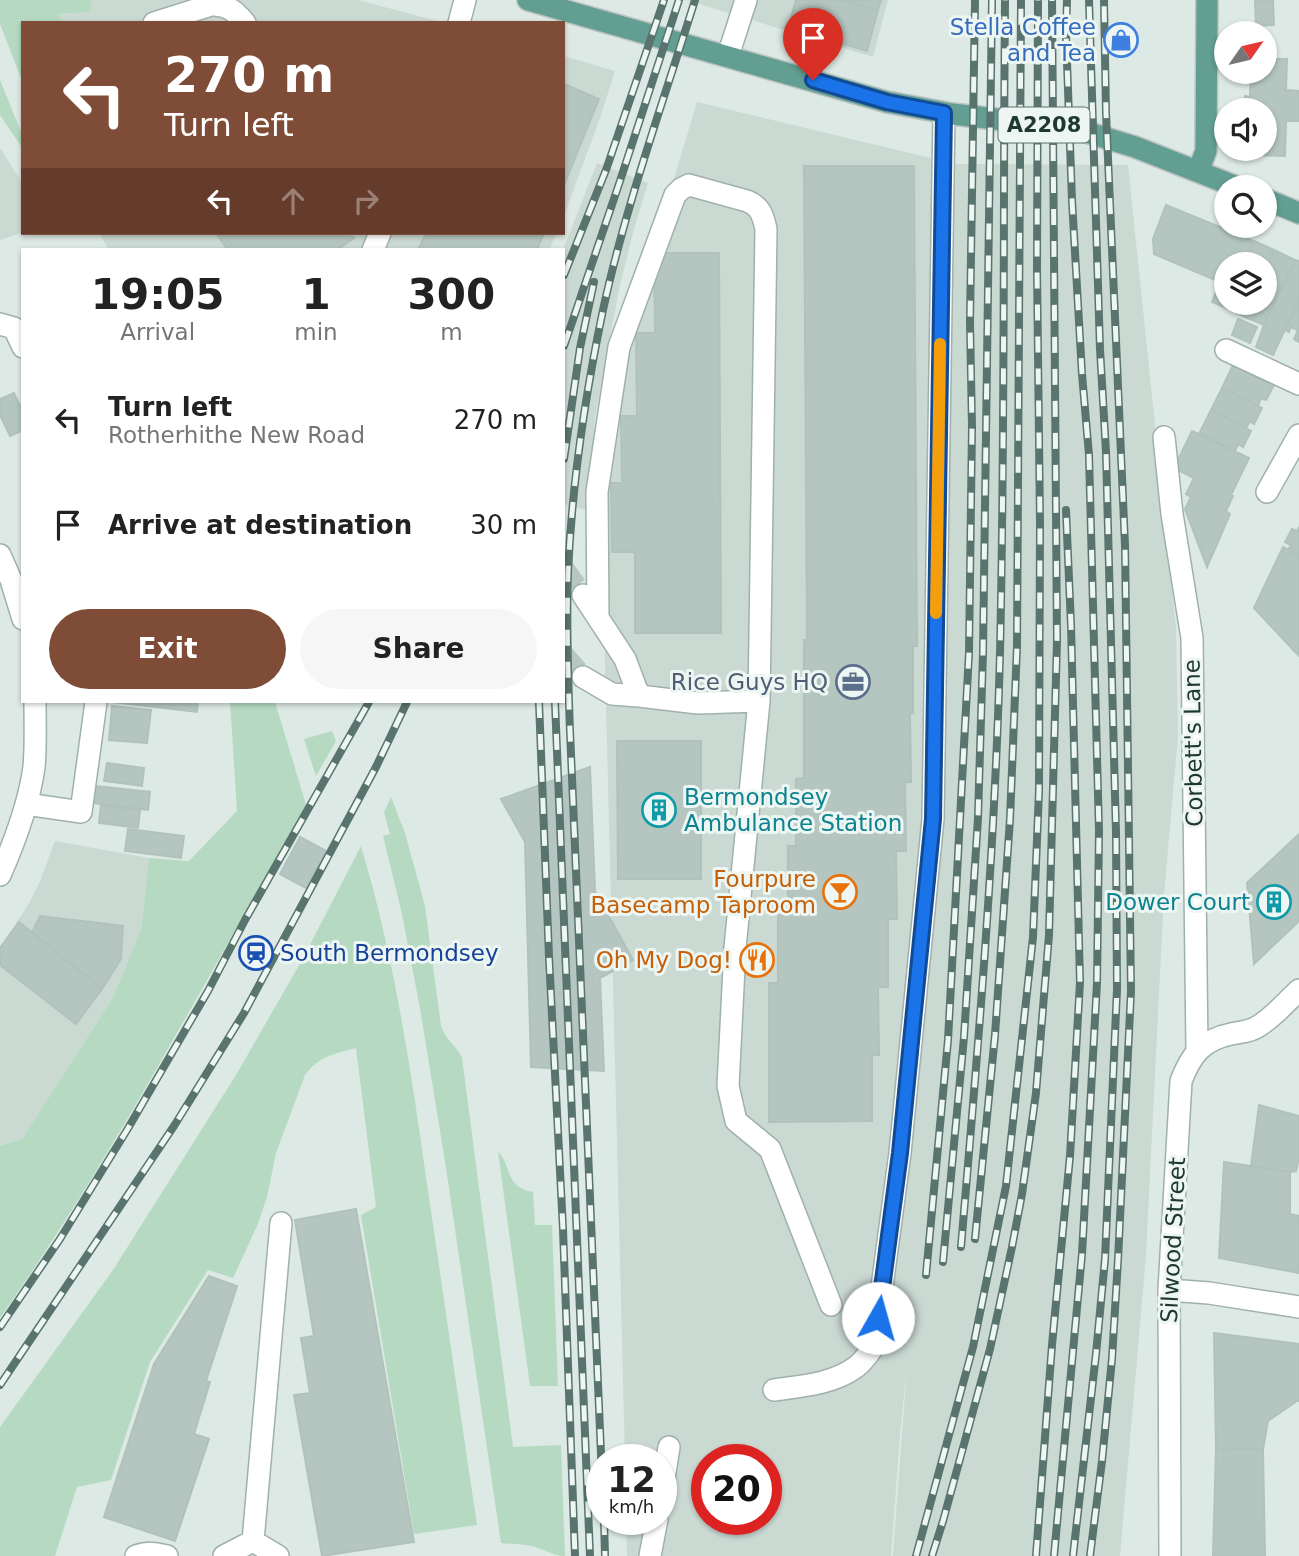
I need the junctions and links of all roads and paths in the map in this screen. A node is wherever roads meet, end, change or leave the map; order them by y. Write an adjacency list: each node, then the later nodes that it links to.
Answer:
1 (465, 0): 7 (street)
2 (528, 0): 8 (main road, A2208)
3 (746, 0): 8 (street)
4 (1207, 0): 10 (main road)
5 (160, 21): 6 (street)
6 (243, 21)
7 (460, 21)
8 (728, 55): 9 (main road, A2208)
9 (944, 113): 10 (main road, A2208); 38 (street)
10 (1198, 171): 11 (main road, A2208)
11 (1214, 178)
12 (1277, 204): 13 (main road)
13 (1299, 213)
14 (0, 324): 15 (street)
15 (21, 343)
16 (1226, 350): 17 (street)
17 (1299, 384)
18 (1299, 435): 20 (street)
19 (1164, 437): 33 (street, Corbett's Lane)
20 (1267, 492)
21 (0, 555): 23 (street)
22 (583, 595): 24 (street)
23 (21, 613)
24 (598, 616): 26 (street); 27 (street)
25 (583, 677): 26 (street)
26 (639, 696): 27 (street)
27 (759, 701): 36 (street)
28 (35, 703): 30 (street)
29 (96, 703): 30 (street)
30 (26, 804): 31 (street)
31 (0, 875)
32 (1299, 990): 33 (street)
33 (1197, 1050): 35 (street, Silwood Street)
34 (281, 1223): 40 (street)
35 (1169, 1290): 37 (street); 46 (street, Silwood Street)
36 (831, 1305)
37 (1299, 1307)
38 (774, 1390)
39 (653, 1535): 45 (street)
40 (253, 1541): 43 (street); 44 (street)
41 (136, 1556): 42 (street)
42 (167, 1556)
43 (224, 1556)
44 (278, 1556)
45 (650, 1556)
46 (1170, 1556)

